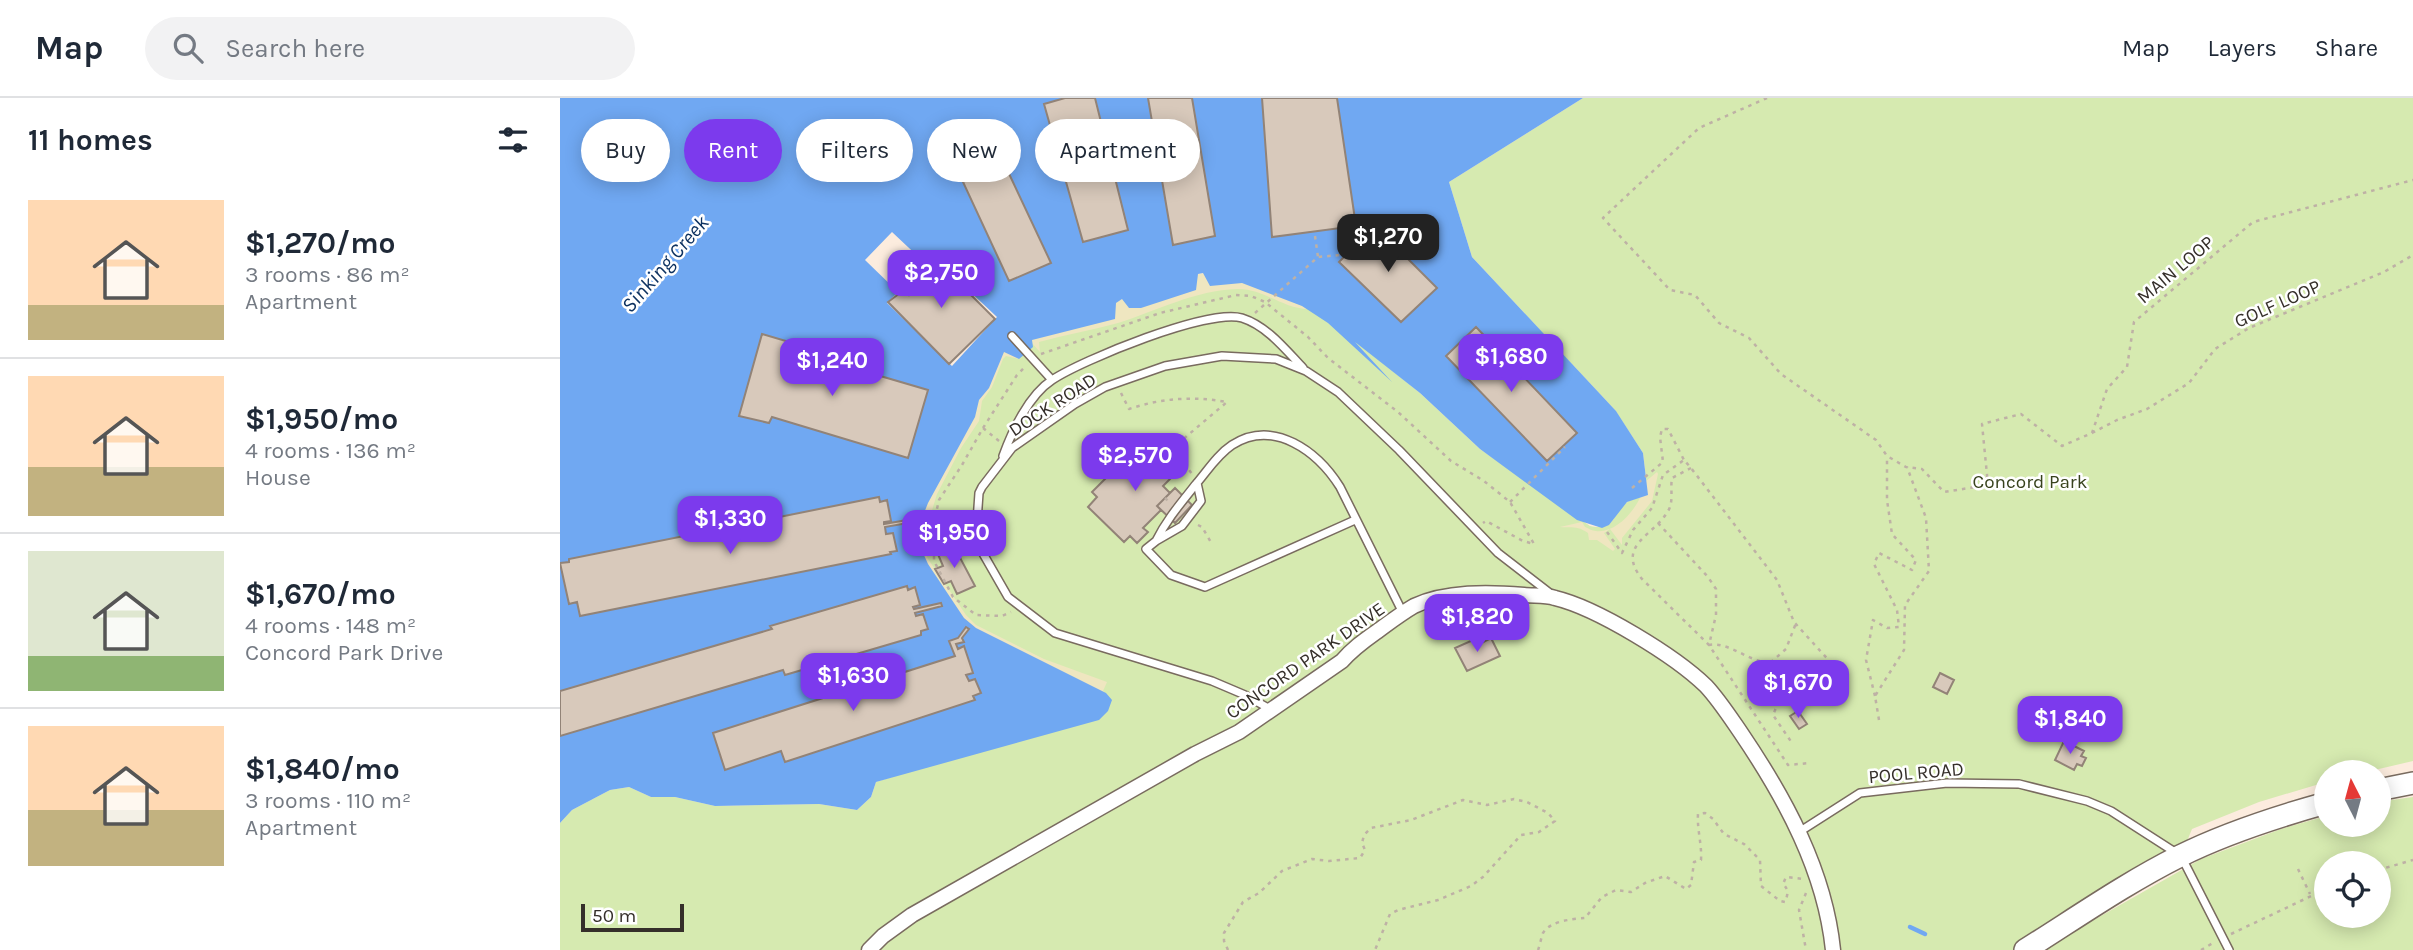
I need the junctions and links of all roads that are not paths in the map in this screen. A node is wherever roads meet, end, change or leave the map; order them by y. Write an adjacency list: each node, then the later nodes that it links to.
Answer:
1 (1012, 337): 3 (lane)
2 (1306, 371): 3 (lane); 4 (lane, DOCK ROAD); 8 (lane, DOCK ROAD)
3 (1052, 380): 4 (lane)
4 (1000, 463): 10 (lane, DOCK ROAD)
5 (1198, 482): 6 (lane); 7 (lane); 7 (lane)
6 (1355, 520): 7 (lane); 9 (lane)
7 (1156, 541)
8 (1555, 598): 9 (street, CONCORD PARK DRIVE); 14 (street, CONCORD PARK DRIVE)
9 (1403, 614): 10 (street, CONCORD PARK DRIVE)
10 (1271, 710): 16 (street, CONCORD PARK DRIVE)
11 (2413, 783): 12 (main road)
12 (2391, 787)
13 (2314, 806): 15 (main road)
14 (1799, 832): 15 (lane, POOL ROAD); 17 (street, CONCORD PARK DRIVE)
15 (2181, 856): 18 (main road); 19 (lane)
16 (869, 950)
17 (1833, 950)
18 (2025, 950)
19 (2229, 950)

